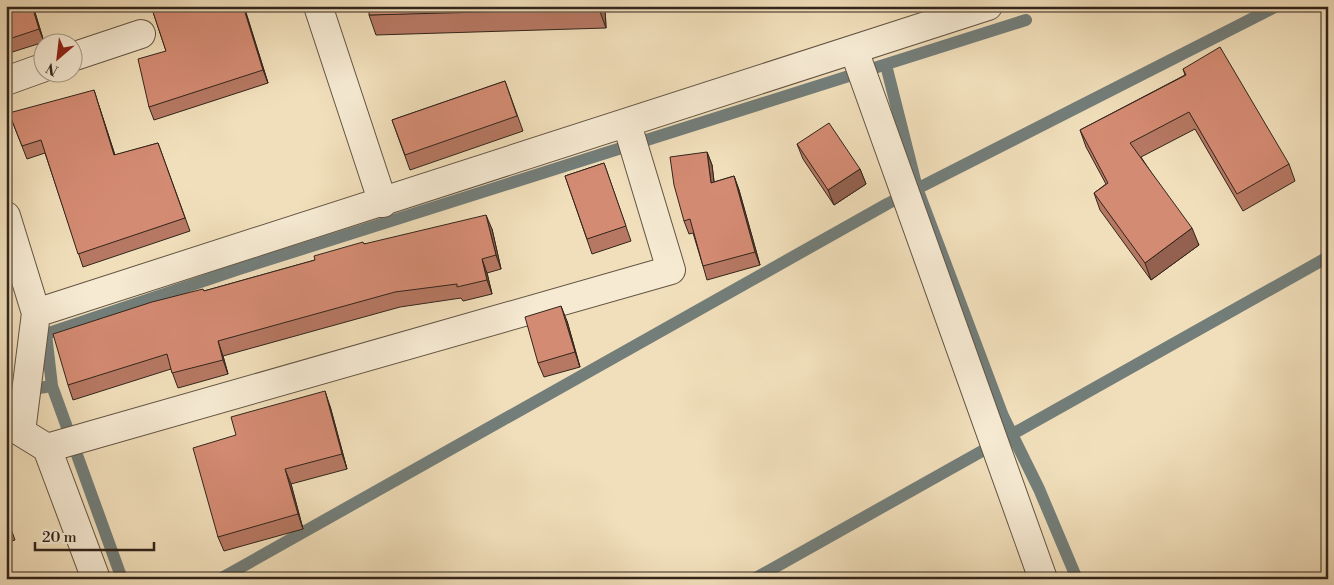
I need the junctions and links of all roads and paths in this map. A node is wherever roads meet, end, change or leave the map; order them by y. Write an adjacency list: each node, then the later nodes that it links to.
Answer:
1 (318, 6): 9 (street)
2 (988, 6): 4 (street)
3 (141, 34): 5 (street)
4 (854, 50): 8 (street); 15 (street)
5 (82, 55)
6 (32, 72): 7 (street)
7 (6, 81)
8 (627, 124): 9 (street); 13 (street)
9 (382, 203): 11 (street)
10 (6, 216): 11 (street)
11 (36, 313): 12 (street)
12 (14, 438): 13 (street)
13 (47, 448): 14 (street)
14 (96, 579)
15 (1043, 579)

